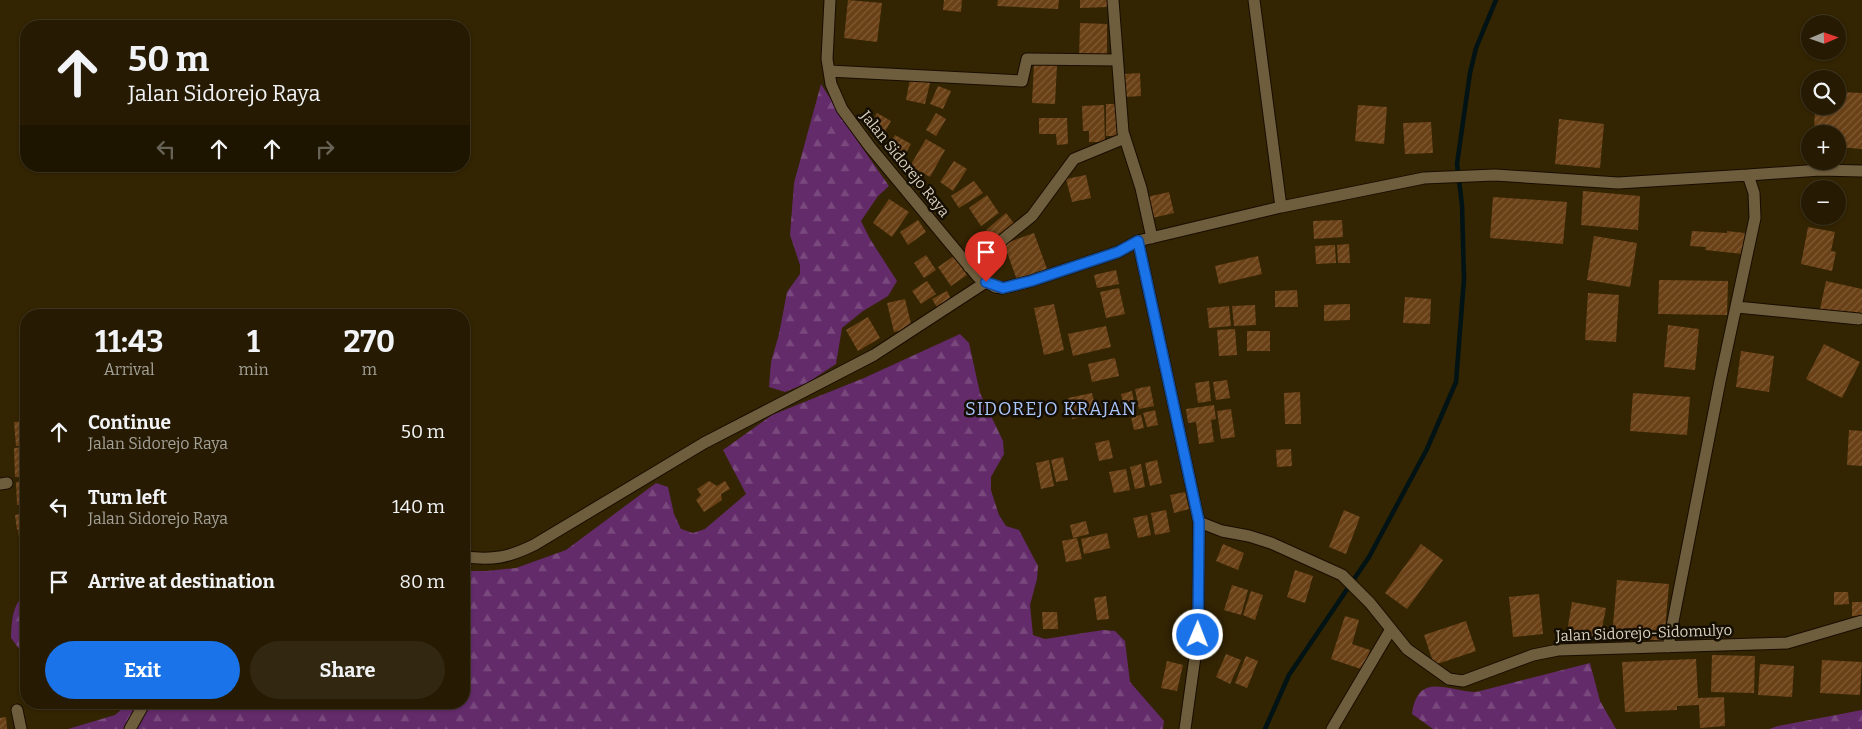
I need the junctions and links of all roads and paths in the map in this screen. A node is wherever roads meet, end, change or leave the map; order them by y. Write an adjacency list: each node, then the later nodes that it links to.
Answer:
1 (830, 0): 5 (street, Jalan Sidorejo Raya)
2 (1113, 0): 4 (street)
3 (1254, 0): 9 (street)
4 (1118, 60): 5 (street); 6 (street)
5 (829, 72): 12 (street, Jalan Sidorejo Raya)
6 (1125, 138): 10 (street); 12 (street)
7 (1862, 171): 8 (street)
8 (1748, 175): 9 (street); 14 (street)
9 (1281, 207): 10 (street)
10 (1152, 238): 11 (street)
11 (1141, 250): 13 (street); 16 (street)
12 (969, 267): 13 (street, Jalan Sidorejo Raya)
13 (986, 282): 17 (street)
14 (1737, 308): 15 (street); 20 (street)
15 (1859, 319)
16 (1199, 522): 19 (street, Jalan Sidorejo-Sidomulyo); 25 (street)
17 (470, 557)
18 (1862, 621): 20 (street, Jalan Sidorejo-Sidomulyo)
19 (1391, 629): 20 (street, Jalan Sidorejo-Sidomulyo); 26 (street)
20 (1668, 647)
21 (140, 709): 24 (street)
22 (17, 710): 23 (street)
23 (21, 729)
24 (130, 729)
25 (1185, 729)
26 (1332, 729)

